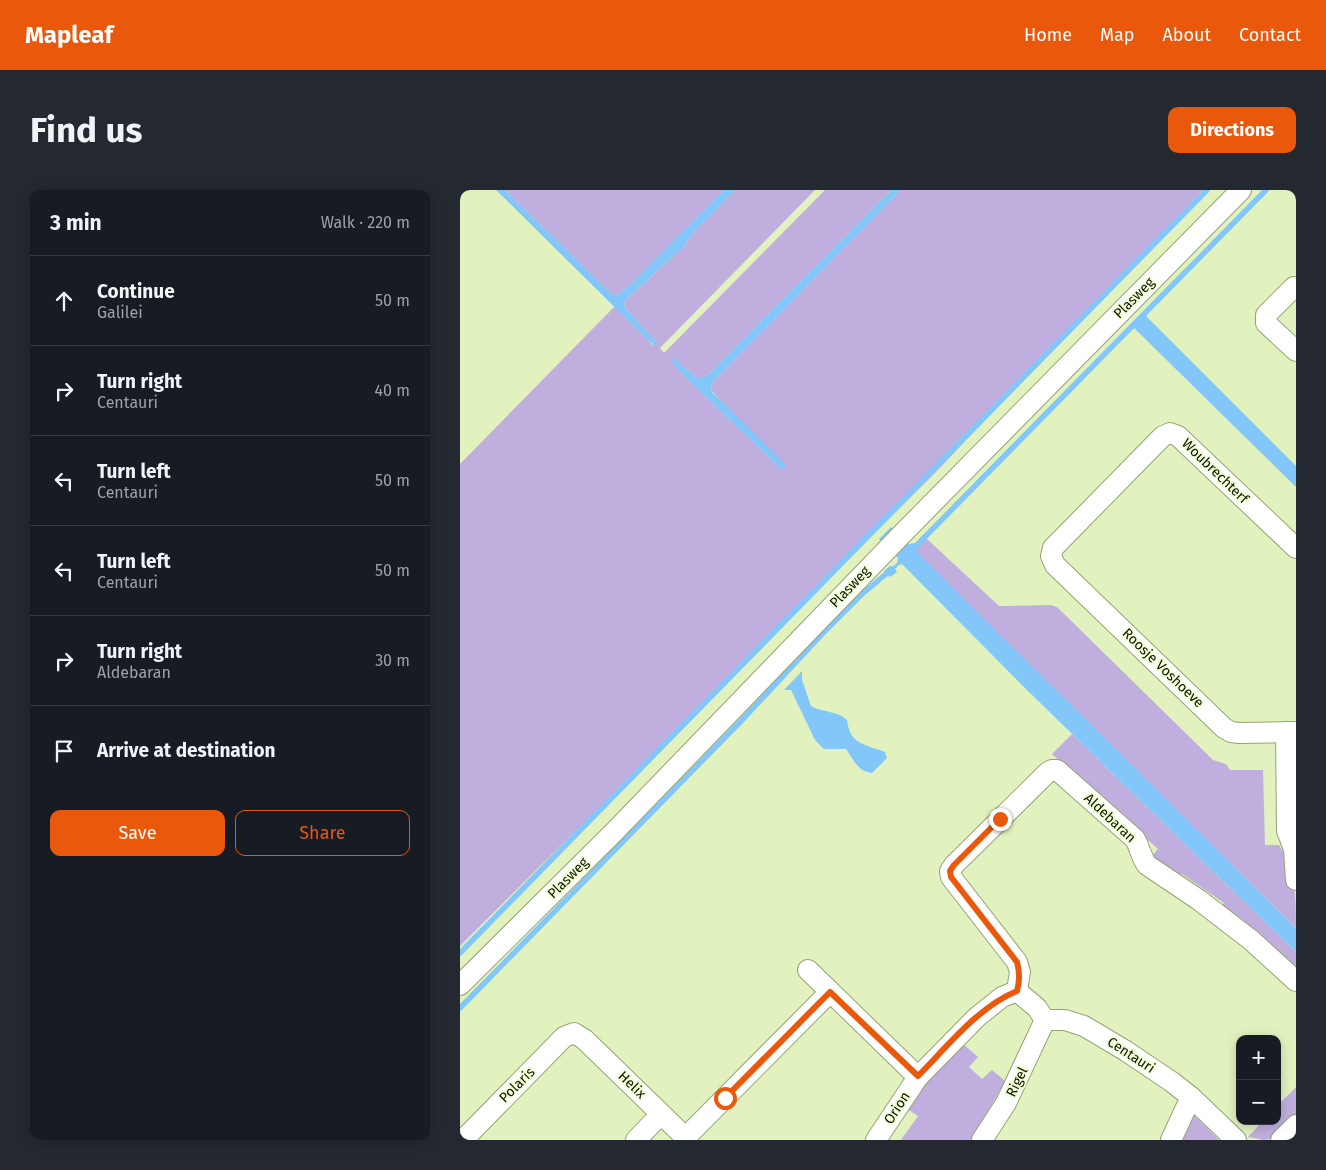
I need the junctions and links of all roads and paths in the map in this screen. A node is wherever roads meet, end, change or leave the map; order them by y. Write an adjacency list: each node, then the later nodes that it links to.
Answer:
1 (1241, 190): 10 (street, Plasweg)
2 (1296, 287): 3 (street)
3 (1296, 351)
4 (1296, 548): 5 (street, Woubrechterf)
5 (1052, 556): 6 (street, Roosje Voshoeve)
6 (1291, 732): 7 (street)
7 (1296, 880)
8 (808, 970): 12 (street)
9 (1296, 981): 11 (street, Aldebaran)
10 (460, 985)
11 (1017, 991): 13 (street); 15 (street)
12 (830, 992): 15 (street); 19 (street)
13 (1045, 1020): 16 (street, Centauri); 23 (street, Rigel)
14 (574, 1033): 17 (street, Helix); 20 (street, Polaris)
15 (918, 1076): 22 (street, Orion)
16 (1191, 1097): 24 (street); 25 (street, Centauri)
17 (661, 1114): 19 (street, Helix); 21 (street)
18 (1296, 1125): 26 (street)
19 (687, 1139)
20 (463, 1140)
21 (636, 1140)
22 (876, 1140)
23 (982, 1140)
24 (1170, 1140)
25 (1236, 1140)
26 (1280, 1140)

